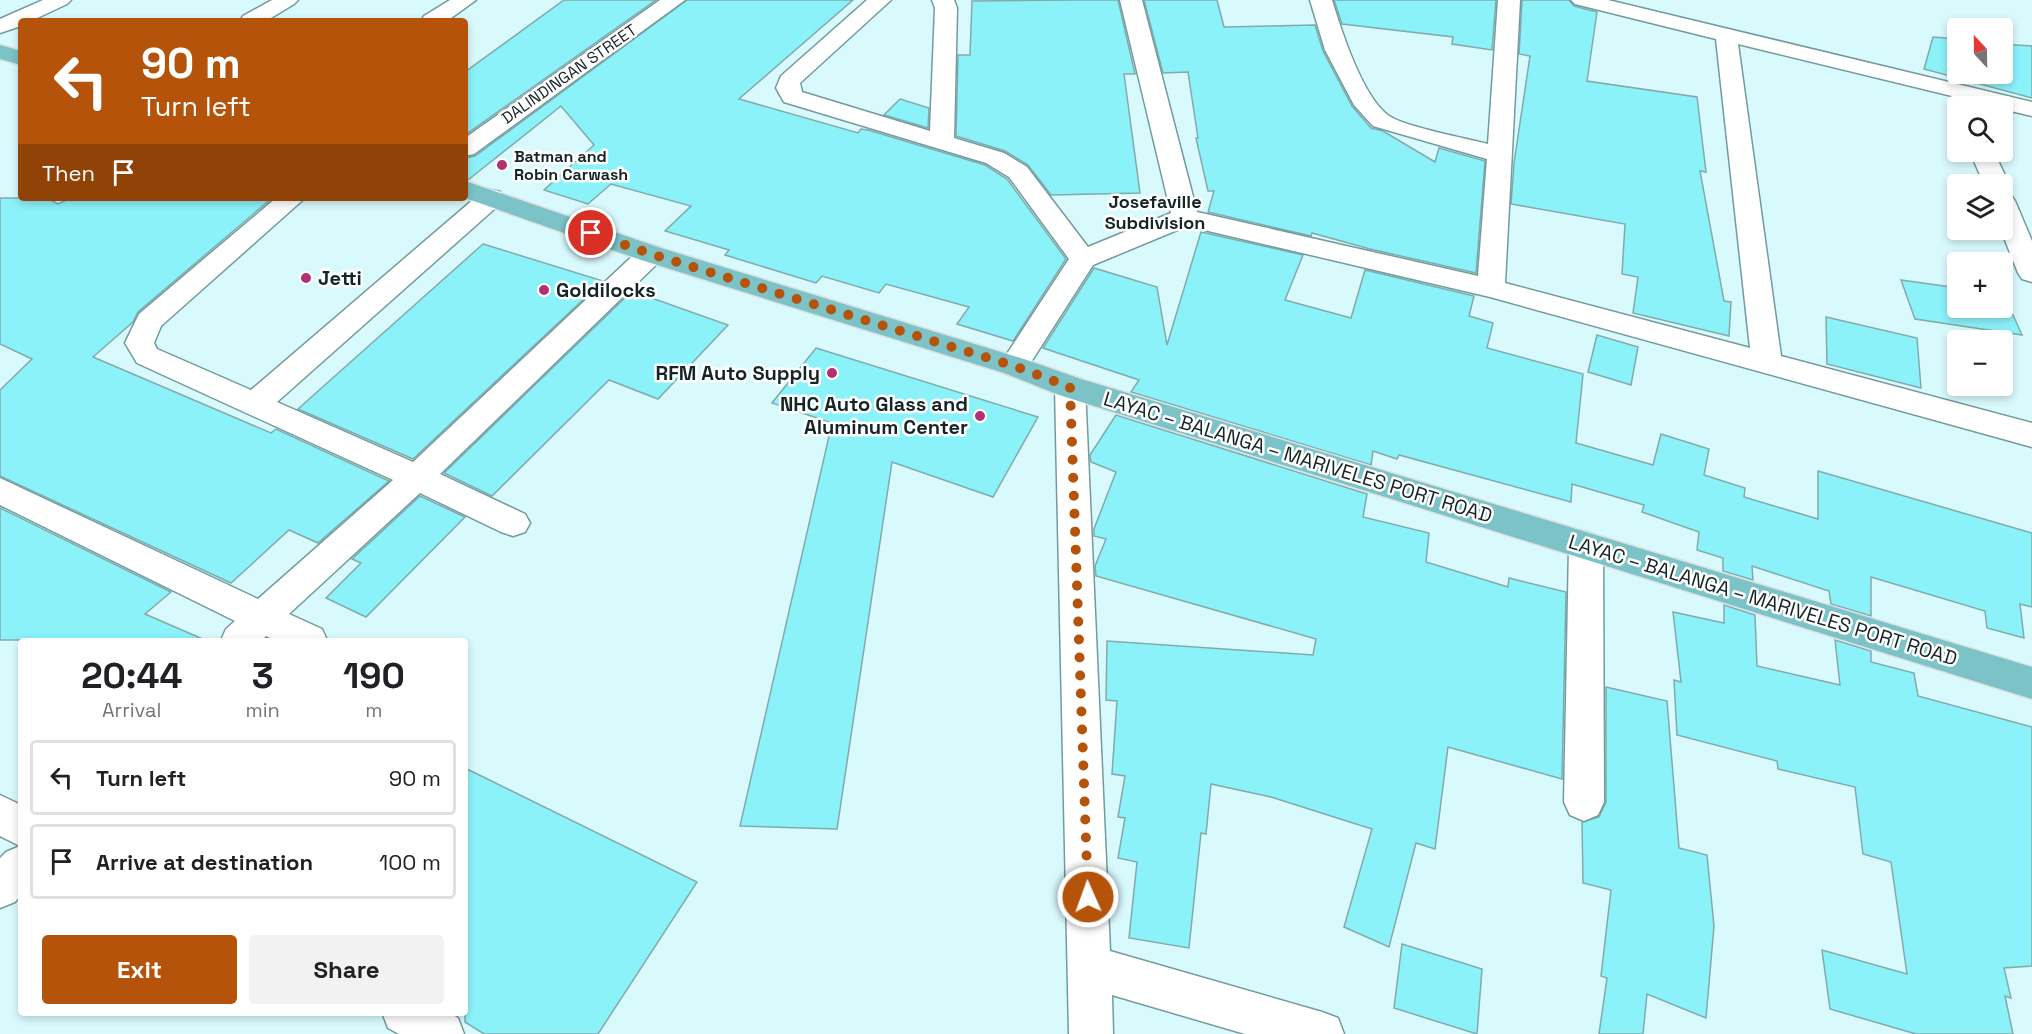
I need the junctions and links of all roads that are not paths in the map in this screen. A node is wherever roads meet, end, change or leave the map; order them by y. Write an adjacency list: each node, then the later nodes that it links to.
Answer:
1 (60, 0): 11 (street)
2 (287, 0): 12 (street)
3 (465, 0): 13 (street)
4 (674, 0): 23 (street, DALINDINGAN STREET)
5 (880, 0): 22 (street)
6 (943, 0): 22 (street)
7 (1131, 0): 27 (street)
8 (1321, 0): 24 (street)
9 (1509, 0): 24 (street)
10 (1582, 0): 16 (street)
11 (20, 18)
12 (256, 18)
13 (437, 18)
14 (18, 19): 15 (street)
15 (0, 27)
16 (1726, 34): 19 (street); 33 (street)
17 (0, 52): 18 (main road)
18 (18, 57)
19 (1953, 96)
20 (2013, 106): 21 (street)
21 (2032, 109)
22 (942, 140): 30 (street)
23 (468, 146)
24 (1500, 155): 32 (street)
25 (478, 194): 29 (main road, LAYAC – BALANGA – MARIVELES PORT ROAD); 36 (street)
26 (289, 201): 36 (street)
27 (1185, 218): 30 (street); 32 (street)
28 (2013, 227): 31 (street)
29 (651, 254): 34 (main road, LAYAC – BALANGA – MARIVELES PORT ROAD); 38 (street)
30 (1083, 259): 34 (street)
31 (2031, 270)
32 (1491, 288): 33 (street)
33 (1767, 364): 37 (street)
34 (1014, 366): 35 (main road, LAYAC – BALANGA – MARIVELES PORT ROAD)
35 (1070, 387): 41 (main road, LAYAC – BALANGA – MARIVELES PORT ROAD); 50 (street)
36 (254, 405): 38 (street)
37 (2032, 435)
38 (417, 477): 40 (street); 42 (street)
39 (0, 491): 42 (street)
40 (513, 523)
41 (1586, 546): 44 (main road, LAYAC – BALANGA – MARIVELES PORT ROAD); 45 (street)
42 (250, 629): 43 (street)
43 (298, 638)
44 (2032, 683)
45 (1584, 802)
46 (0, 814): 47 (street)
47 (18, 825)
48 (18, 869): 49 (street)
49 (0, 887)
50 (1090, 967): 52 (street); 54 (street)
51 (411, 1016): 53 (street)
52 (1215, 1017): 55 (street)
53 (442, 1034)
54 (1091, 1034)
55 (1322, 1034)

